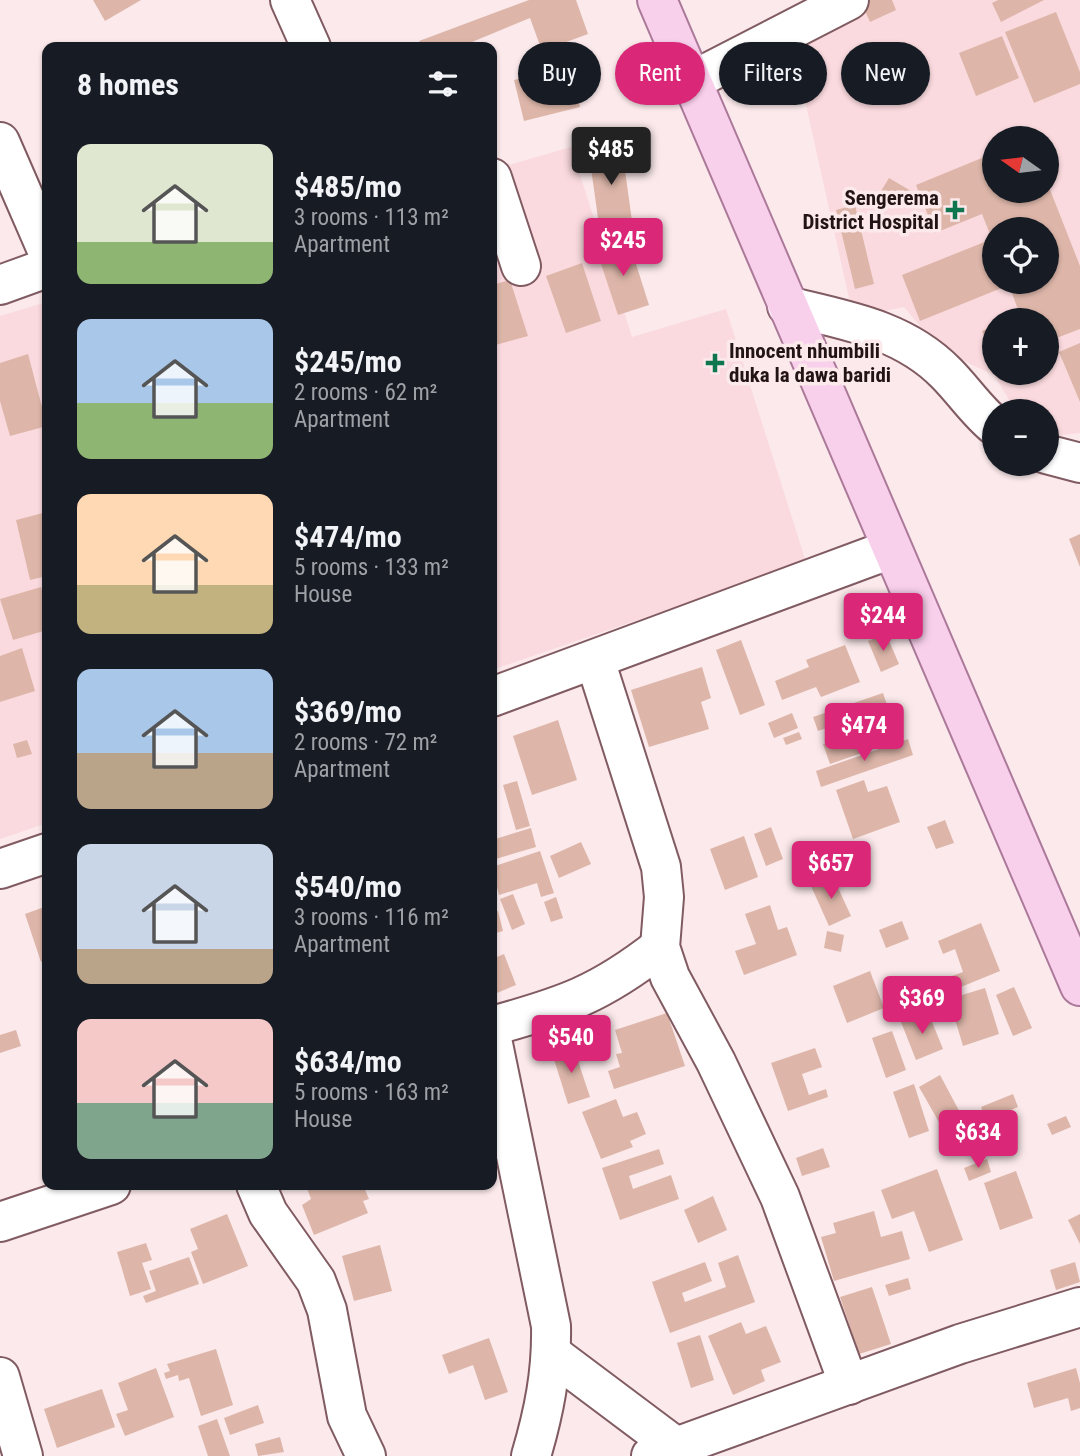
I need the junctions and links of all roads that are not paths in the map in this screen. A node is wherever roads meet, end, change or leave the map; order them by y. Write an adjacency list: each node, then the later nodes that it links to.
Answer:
1 (290, 0): 4 (street)
2 (657, 0): 5 (main road)
3 (849, 0): 6 (street)
4 (309, 42)
5 (676, 42)
6 (705, 74)
7 (704, 105): 14 (main road)
8 (0, 142): 10 (street)
9 (497, 193): 11 (street)
10 (42, 239)
11 (521, 267)
12 (42, 270): 13 (street)
13 (0, 285)
14 (787, 306): 15 (street); 18 (main road)
15 (982, 412)
16 (1059, 457): 17 (street)
17 (1080, 463)
18 (891, 549): 19 (street); 24 (main road)
19 (595, 660): 20 (street); 23 (street)
20 (497, 696)
21 (42, 855): 22 (street)
22 (0, 869)
23 (660, 947): 25 (street); 33 (street)
24 (1080, 986)
25 (497, 1025)
26 (497, 1063): 31 (street)
27 (96, 1190): 29 (street)
28 (258, 1190): 36 (street)
29 (0, 1222)
30 (1080, 1307): 33 (street)
31 (552, 1354): 34 (street); 37 (street)
32 (0, 1377): 35 (street)
33 (849, 1385): 34 (street)
34 (663, 1451)
35 (23, 1456)
36 (366, 1456)
37 (531, 1456)

